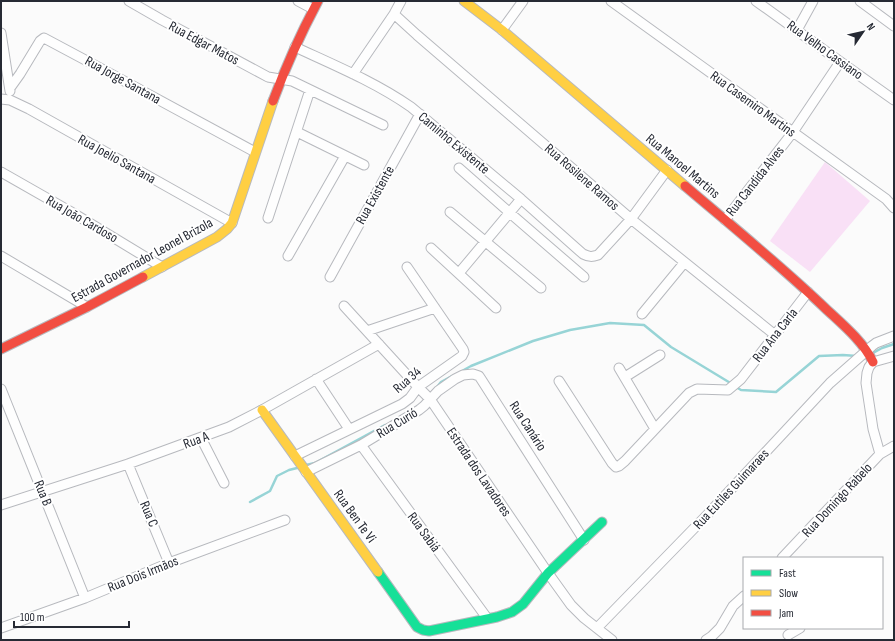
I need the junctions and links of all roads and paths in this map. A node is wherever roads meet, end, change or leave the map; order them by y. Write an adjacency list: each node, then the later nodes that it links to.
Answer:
1 (129, 1): 19 (street, Rua Edgar Matos)
2 (298, 1): 10 (street)
3 (401, 1): 11 (street)
4 (464, 1): 13 (street, Rua Manoel Martins)
5 (523, 1): 13 (street)
6 (611, 1): 27 (street, Rua Casemiro Martins)
7 (756, 1): 14 (street, Rua Velho Cassiano)
8 (813, 1): 14 (street)
9 (860, 1): 12 (street)
10 (316, 5): 16 (street, Estrada Governador Leonel Brizola)
11 (394, 14): 18 (street); 39 (street, Rua Rosilene Ramos)
12 (894, 26)
13 (502, 30): 32 (street, Rua Manoel Martins)
14 (797, 30): 17 (street, Rua Velho Cassiano)
15 (1, 33): 20 (street)
16 (294, 47): 18 (street, Caminho Existente); 19 (street, Estrada Governador Leonel Brizola)
17 (840, 62): 23 (street, Rua Velho Cassiano); 27 (street, Rua Candida Alves)
18 (354, 74): 24 (street, Caminho Existente)
19 (282, 79): 21 (street, Rua Edgar Matos); 28 (street, Estrada Governador Leonel Brizola)
20 (10, 88): 22 (street); 28 (street, Rua Jorge Santana)
21 (310, 90): 25 (street, Rua Edgar Matos); 26 (street)
22 (6, 100): 41 (street, Rua Joelio Santana)
23 (894, 100)
24 (420, 114): 34 (street, Caminho Existente); 50 (street, Rua Existente)
25 (383, 125)
26 (297, 132): 29 (street); 38 (street)
27 (793, 132): 35 (street, Rua Casemiro Martins); 40 (street, Rua Candida Alves)
28 (255, 152): 41 (street, Estrada Governador Leonel Brizola)
29 (345, 156): 30 (street); 45 (street)
30 (364, 165)
31 (460, 168): 37 (street)
32 (667, 170): 39 (street); 40 (street, Rua Manoel Martins)
33 (1, 172): 47 (street, Rua João Cardoso)
34 (521, 199): 37 (street); 39 (street, Caminho Existente)
35 (894, 208)
36 (450, 212): 42 (street)
37 (510, 213): 42 (street); 51 (street)
38 (268, 218)
39 (631, 219): 46 (street, Rua Rosilene Ramos)
40 (725, 220): 53 (street, Rua Manoel Martins)
41 (232, 223): 47 (street, Estrada Governador Leonel Brizola)
42 (486, 242): 49 (street); 52 (street)
43 (431, 248): 49 (street)
44 (1, 256): 55 (street)
45 (288, 256)
46 (684, 263): 58 (street); 60 (street, Rua Rosilene Ramos)
47 (162, 267): 55 (street, Estrada Governador Leonel Brizola)
48 (407, 267): 56 (street, Rua 34)
49 (459, 273): 57 (street)
50 (330, 277)
51 (584, 278)
52 (542, 288)
53 (808, 292): 60 (street, Rua Ana Carla); 65 (street, Rua Manoel Martins)
54 (344, 306): 59 (street, Estrada dos Lavadores)
55 (87, 307): 63 (street, Estrada Governador Leonel Brizola)
56 (435, 308): 59 (street); 72 (street, Rua 34)
57 (496, 308)
58 (642, 314)
59 (367, 331): 62 (street, Estrada dos Lavadores)
60 (775, 335): 76 (street, Rua Ana Carla)
61 (894, 336): 65 (street)
62 (379, 344): 69 (street, Rua A); 72 (street, Estrada dos Lavadores)
63 (3, 345)
64 (660, 355): 68 (street)
65 (868, 356): 66 (street, Rua Eutiles Guimaraes); 80 (street); 97 (street, Rua Eutiles Guimaraes)
66 (894, 356)
67 (619, 368): 68 (street)
68 (625, 377): 76 (street)
69 (316, 379): 74 (street, Rua A); 75 (street)
70 (559, 381): 76 (street, Rua Ana Carla)
71 (1, 389): 85 (street, Rua B)
72 (420, 389): 73 (street, Estrada dos Lavadores); 75 (street, Rua 34)
73 (429, 399): 78 (street, Rua Curió); 89 (street, Rua Canário); 92 (street, Estrada dos Lavadores)
74 (262, 410): 77 (street, Rua A); 81 (street, Rua Ben Te Vi)
75 (349, 429): 81 (street, Rua 34)
76 (656, 429)
77 (201, 438): 82 (street, Rua A); 84 (street)
78 (361, 445): 83 (street); 95 (street, Rua Sabiá)
79 (894, 446): 80 (street, Rua Domingo Rabelo)
80 (880, 454): 90 (street, Rua Domingo Rabelo)
81 (297, 458): 83 (street, Rua Ben Te Vi)
82 (128, 464): 85 (street, Rua A); 91 (street, Rua C)
83 (305, 470): 95 (street, Rua Ben Te Vi)
84 (224, 483)
85 (42, 492): 86 (street, Rua A); 94 (street, Rua B)
86 (1, 505)
87 (285, 520): 91 (street, Rua Dois Irmãos)
88 (602, 522): 89 (street)
89 (584, 540): 92 (street)
90 (783, 557)
91 (169, 564): 94 (street, Rua Dois Irmãos)
92 (548, 573): 95 (street); 97 (street, Estrada dos Lavadores)
93 (743, 597): 101 (street)
94 (85, 598): 96 (street, Rua Dois Irmãos)
95 (487, 618)
96 (1, 628)
97 (597, 628): 100 (street, Estrada dos Lavadores)
98 (798, 629): 99 (street)
99 (787, 634)
100 (611, 640)
101 (706, 640)

